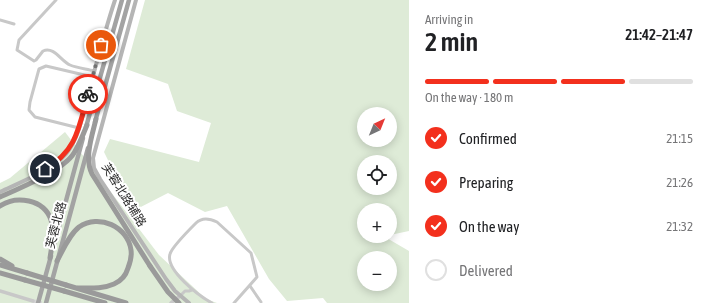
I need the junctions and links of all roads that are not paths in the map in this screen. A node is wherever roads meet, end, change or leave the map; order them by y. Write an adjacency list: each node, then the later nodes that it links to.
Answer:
1 (56, 0): 8 (street)
2 (115, 0): 8 (main road)
3 (122, 0): 11 (main road, 芙蓉北路)
4 (129, 0): 10 (main road, 芙蓉北路)
5 (136, 0): 31 (main road, 芙蓉北路辅路)
6 (0, 20): 7 (street)
7 (14, 24)
8 (94, 70): 9 (main road)
9 (93, 77): 12 (main road); 12 (street)
10 (96, 119): 18 (main road, 芙蓉北路); 39 (highway, bridge)
11 (87, 125): 14 (highway); 16 (main road, 芙蓉北路)
12 (79, 128): 13 (main road)
13 (0, 192)
14 (0, 197)
15 (0, 206): 16 (highway)
16 (50, 258): 32 (main road, 芙蓉北路)
17 (0, 259): 20 (highway)
18 (57, 261): 26 (highway); 34 (main road, 芙蓉北路)
19 (0, 266): 20 (highway)
20 (24, 272): 26 (highway, bridge)
21 (0, 273): 23 (highway)
22 (0, 277): 23 (highway)
23 (23, 279): 30 (highway, bridge)
24 (186, 284): 25 (street); 27 (street); 29 (street)
25 (250, 286): 33 (street); 42 (street)
26 (78, 288): 37 (highway)
27 (192, 290): 29 (street); 41 (street)
28 (0, 291): 32 (street)
29 (185, 291): 31 (street)
30 (74, 294): 35 (highway); 36 (highway)
31 (180, 296): 38 (street); 40 (main road, 芙蓉北路辅路)
32 (36, 302)
33 (261, 302)
34 (46, 303)
35 (91, 303)
36 (105, 303)
37 (126, 303)
38 (171, 303)
39 (179, 303)
40 (189, 303)
41 (212, 303)
42 (234, 303)

